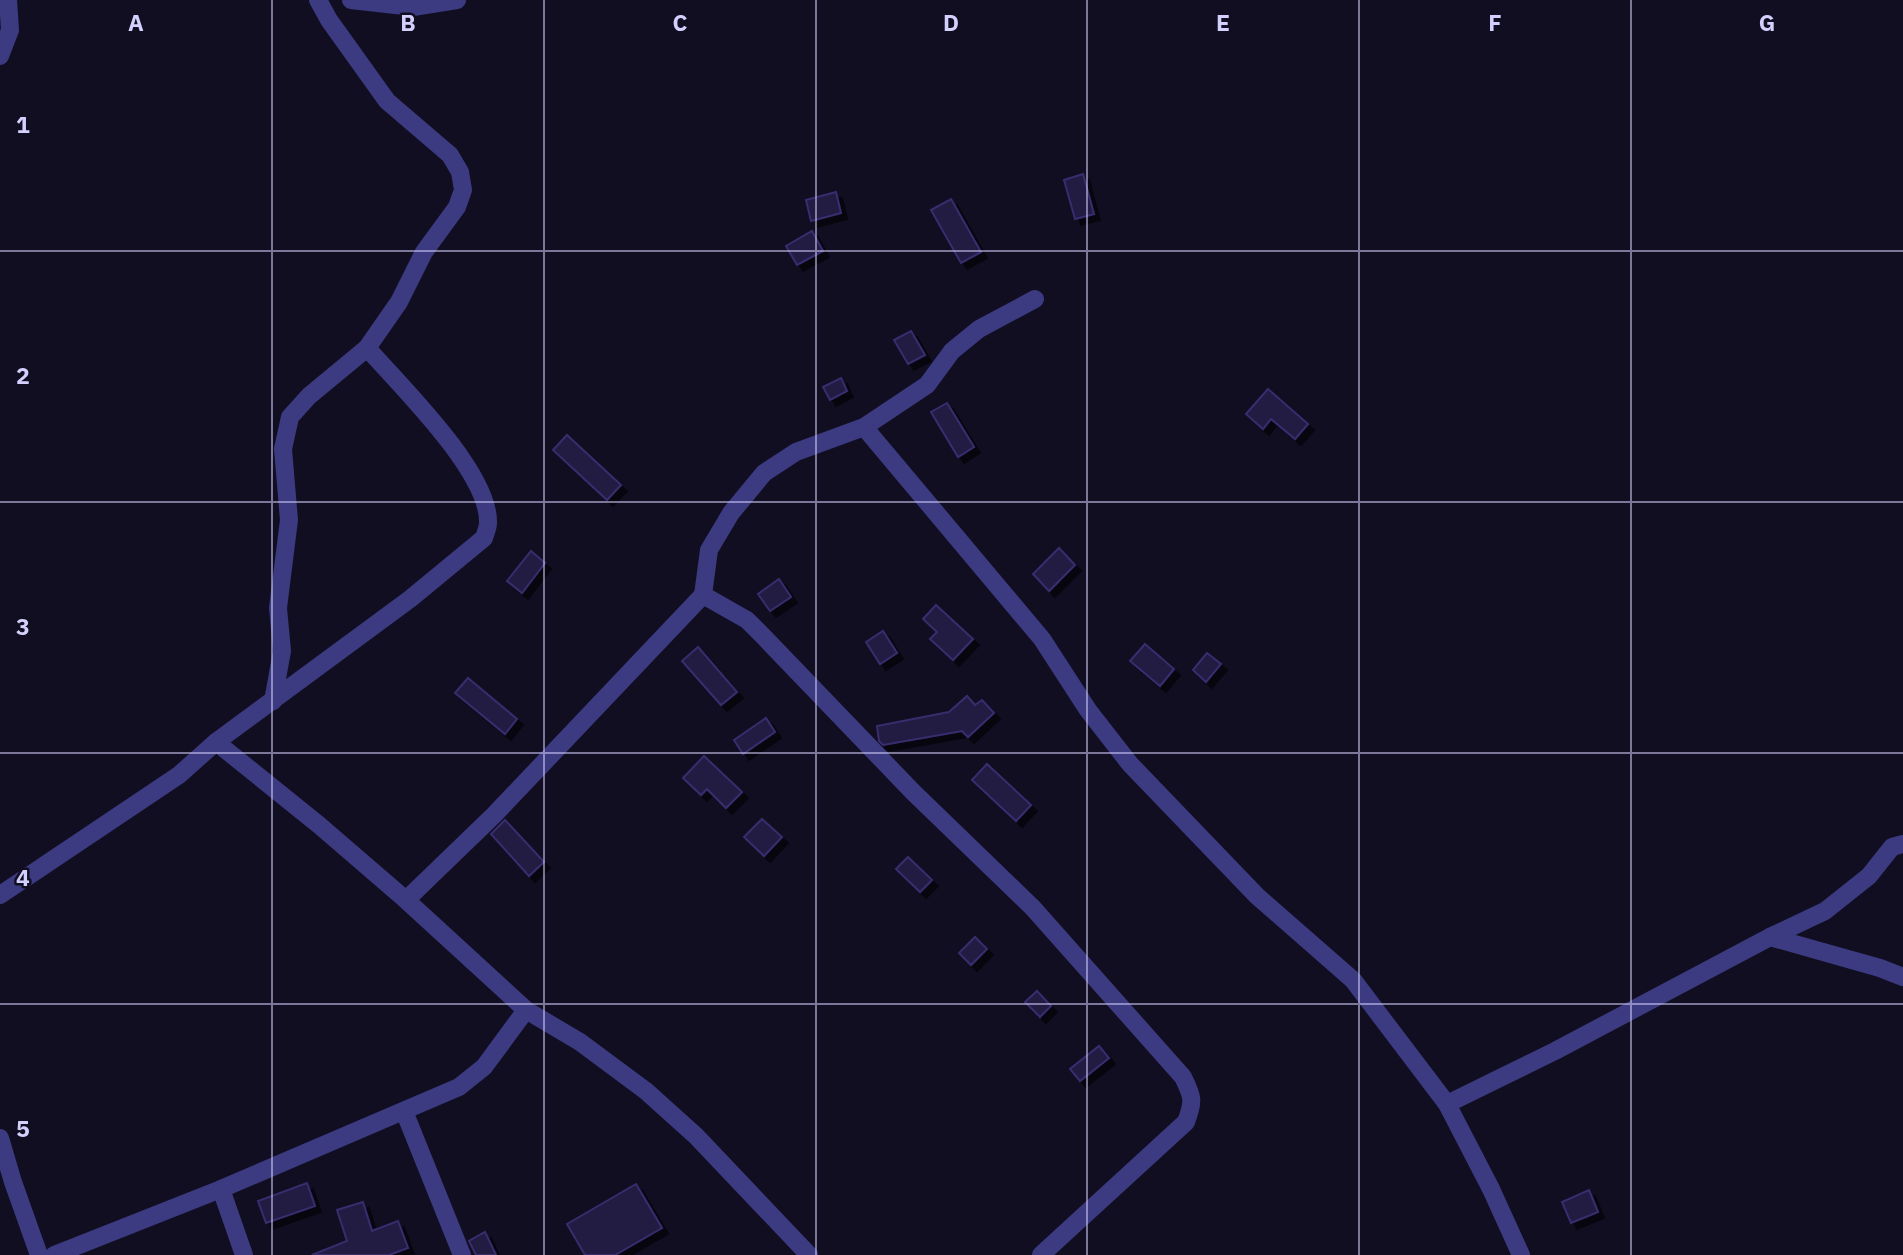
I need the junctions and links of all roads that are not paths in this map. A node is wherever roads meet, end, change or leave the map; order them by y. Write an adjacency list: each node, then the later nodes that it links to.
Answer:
1 (8, 0): 5 (street)
2 (318, 0): 7 (street)
3 (351, 0): 4 (street)
4 (457, 0)
5 (0, 56)
6 (1035, 299): 8 (street)
7 (367, 348): 10 (street); 10 (street)
8 (864, 427): 9 (street); 18 (street)
9 (703, 595): 14 (street); 27 (street)
10 (273, 701): 11 (street)
11 (216, 742): 13 (street); 14 (street)
12 (1903, 844): 15 (street)
13 (0, 895)
14 (406, 900): 17 (street)
15 (1770, 937): 16 (street); 18 (street)
16 (1903, 977)
17 (526, 1010): 19 (street); 26 (street)
18 (1447, 1104): 28 (street)
19 (404, 1111): 21 (street); 25 (street)
20 (0, 1138): 22 (street)
21 (221, 1189): 23 (street); 24 (street)
22 (39, 1255)
23 (54, 1255)
24 (244, 1255)
25 (462, 1255)
26 (809, 1255)
27 (1041, 1255)
28 (1521, 1255)

